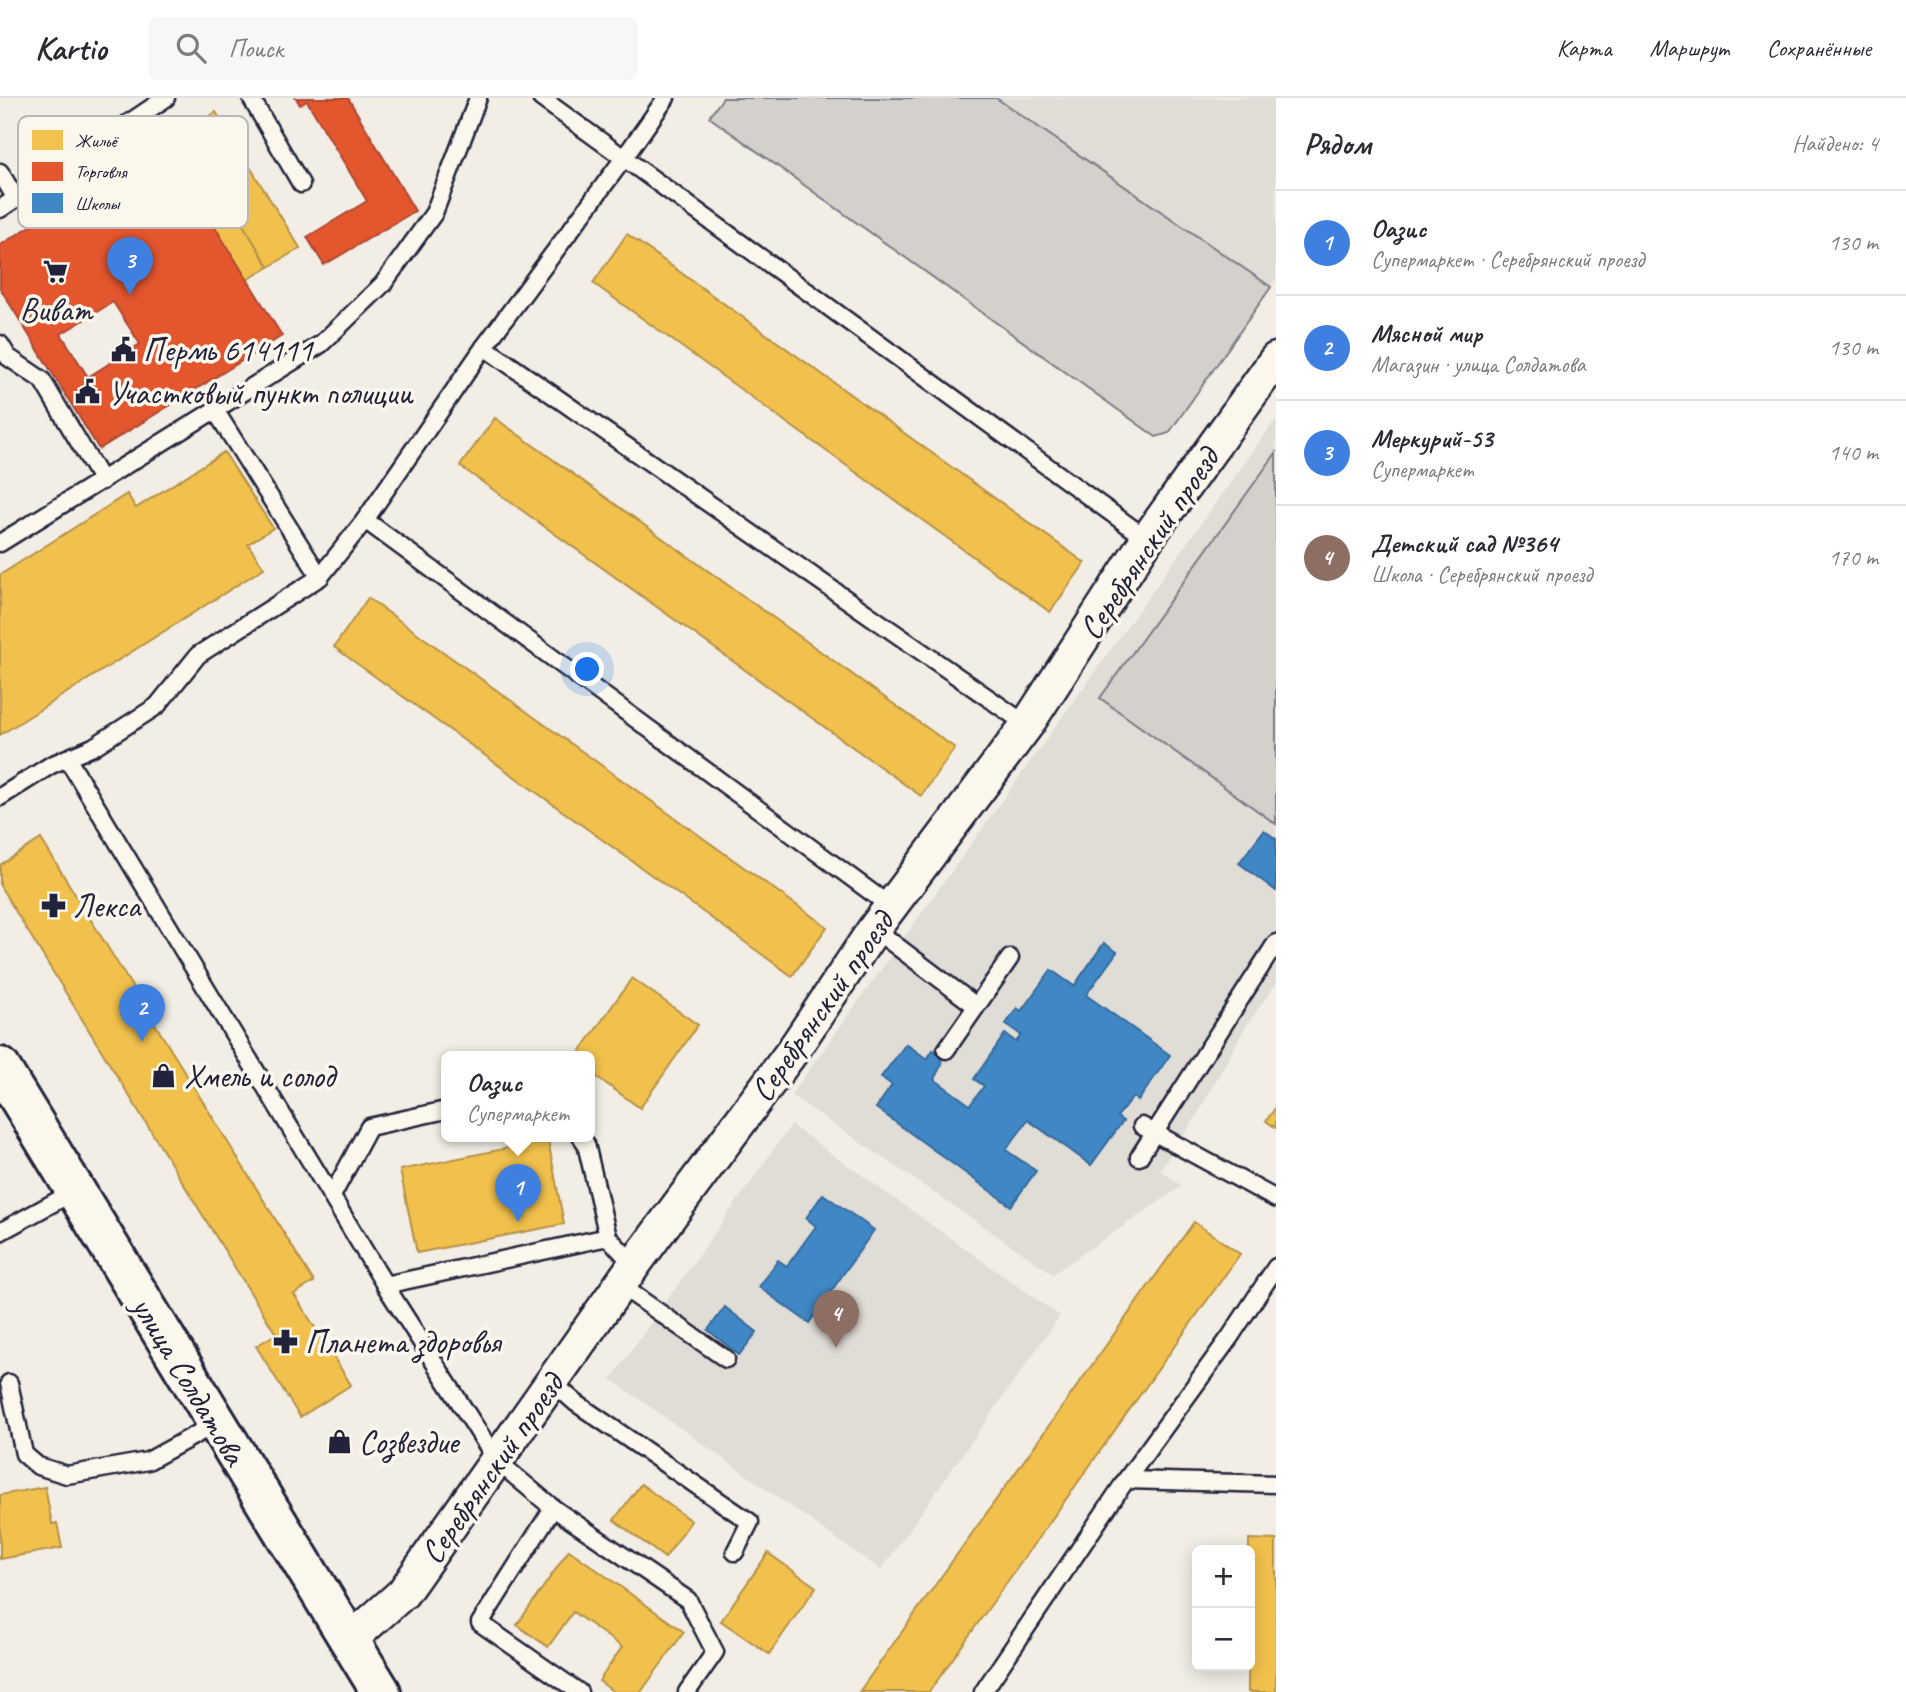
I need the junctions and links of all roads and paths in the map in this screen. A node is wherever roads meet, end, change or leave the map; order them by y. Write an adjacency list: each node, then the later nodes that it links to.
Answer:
1 (166, 98): 6 (lane)
2 (251, 98): 9 (lane)
3 (478, 98): 15 (lane)
4 (541, 98): 7 (lane)
5 (666, 98): 7 (lane)
6 (139, 116)
7 (624, 158): 13 (lane); 18 (lane)
8 (0, 172): 10 (lane)
9 (301, 184)
10 (16, 199): 11 (lane)
11 (0, 209)
12 (0, 344): 16 (lane)
13 (484, 348): 17 (lane); 21 (lane)
14 (1276, 359): 18 (street, Серебрянский проезд)
15 (215, 410): 16 (lane); 20 (lane)
16 (102, 481): 19 (lane)
17 (365, 520): 20 (lane); 24 (lane)
18 (1147, 539): 21 (street, Серебрянский проезд)
19 (0, 543)
20 (320, 577): 22 (lane)
21 (1027, 724): 24 (street, Серебрянский проезд)
22 (67, 758): 23 (lane); 35 (lane)
23 (0, 797)
24 (882, 917): 27 (lane); 40 (street, Серебрянский проезд)
25 (1276, 943): 31 (lane)
26 (1010, 958): 27 (lane)
27 (976, 1006): 28 (lane)
28 (946, 1050)
29 (0, 1067): 34 (main road, улица Солдатова)
30 (441, 1111): 35 (lane)
31 (1148, 1130): 33 (lane); 36 (lane)
32 (584, 1142): 38 (lane)
33 (1139, 1157)
34 (75, 1191): 37 (lane); 45 (main road, улица Солдатова)
35 (332, 1196): 41 (lane)
36 (1276, 1199)
37 (0, 1232)
38 (608, 1237): 40 (lane); 41 (lane)
39 (1276, 1267): 47 (lane)
40 (627, 1275): 42 (lane); 43 (street, Серебрянский проезд)
41 (385, 1284): 46 (lane)
42 (726, 1359)
43 (552, 1382): 46 (street, Серебрянский проезд); 50 (lane)
44 (9, 1383): 45 (lane)
45 (217, 1423): 51 (main road, улица Солдатова)
46 (497, 1461): 49 (lane); 51 (street, Серебрянский проезд)
47 (1126, 1480): 48 (lane); 55 (lane)
48 (1276, 1484)
49 (554, 1508): 53 (lane); 54 (lane)
50 (735, 1552)
51 (350, 1640): 52 (main road, улица Солдатова)
52 (381, 1692)
53 (579, 1692)
54 (687, 1692)
55 (983, 1692)

